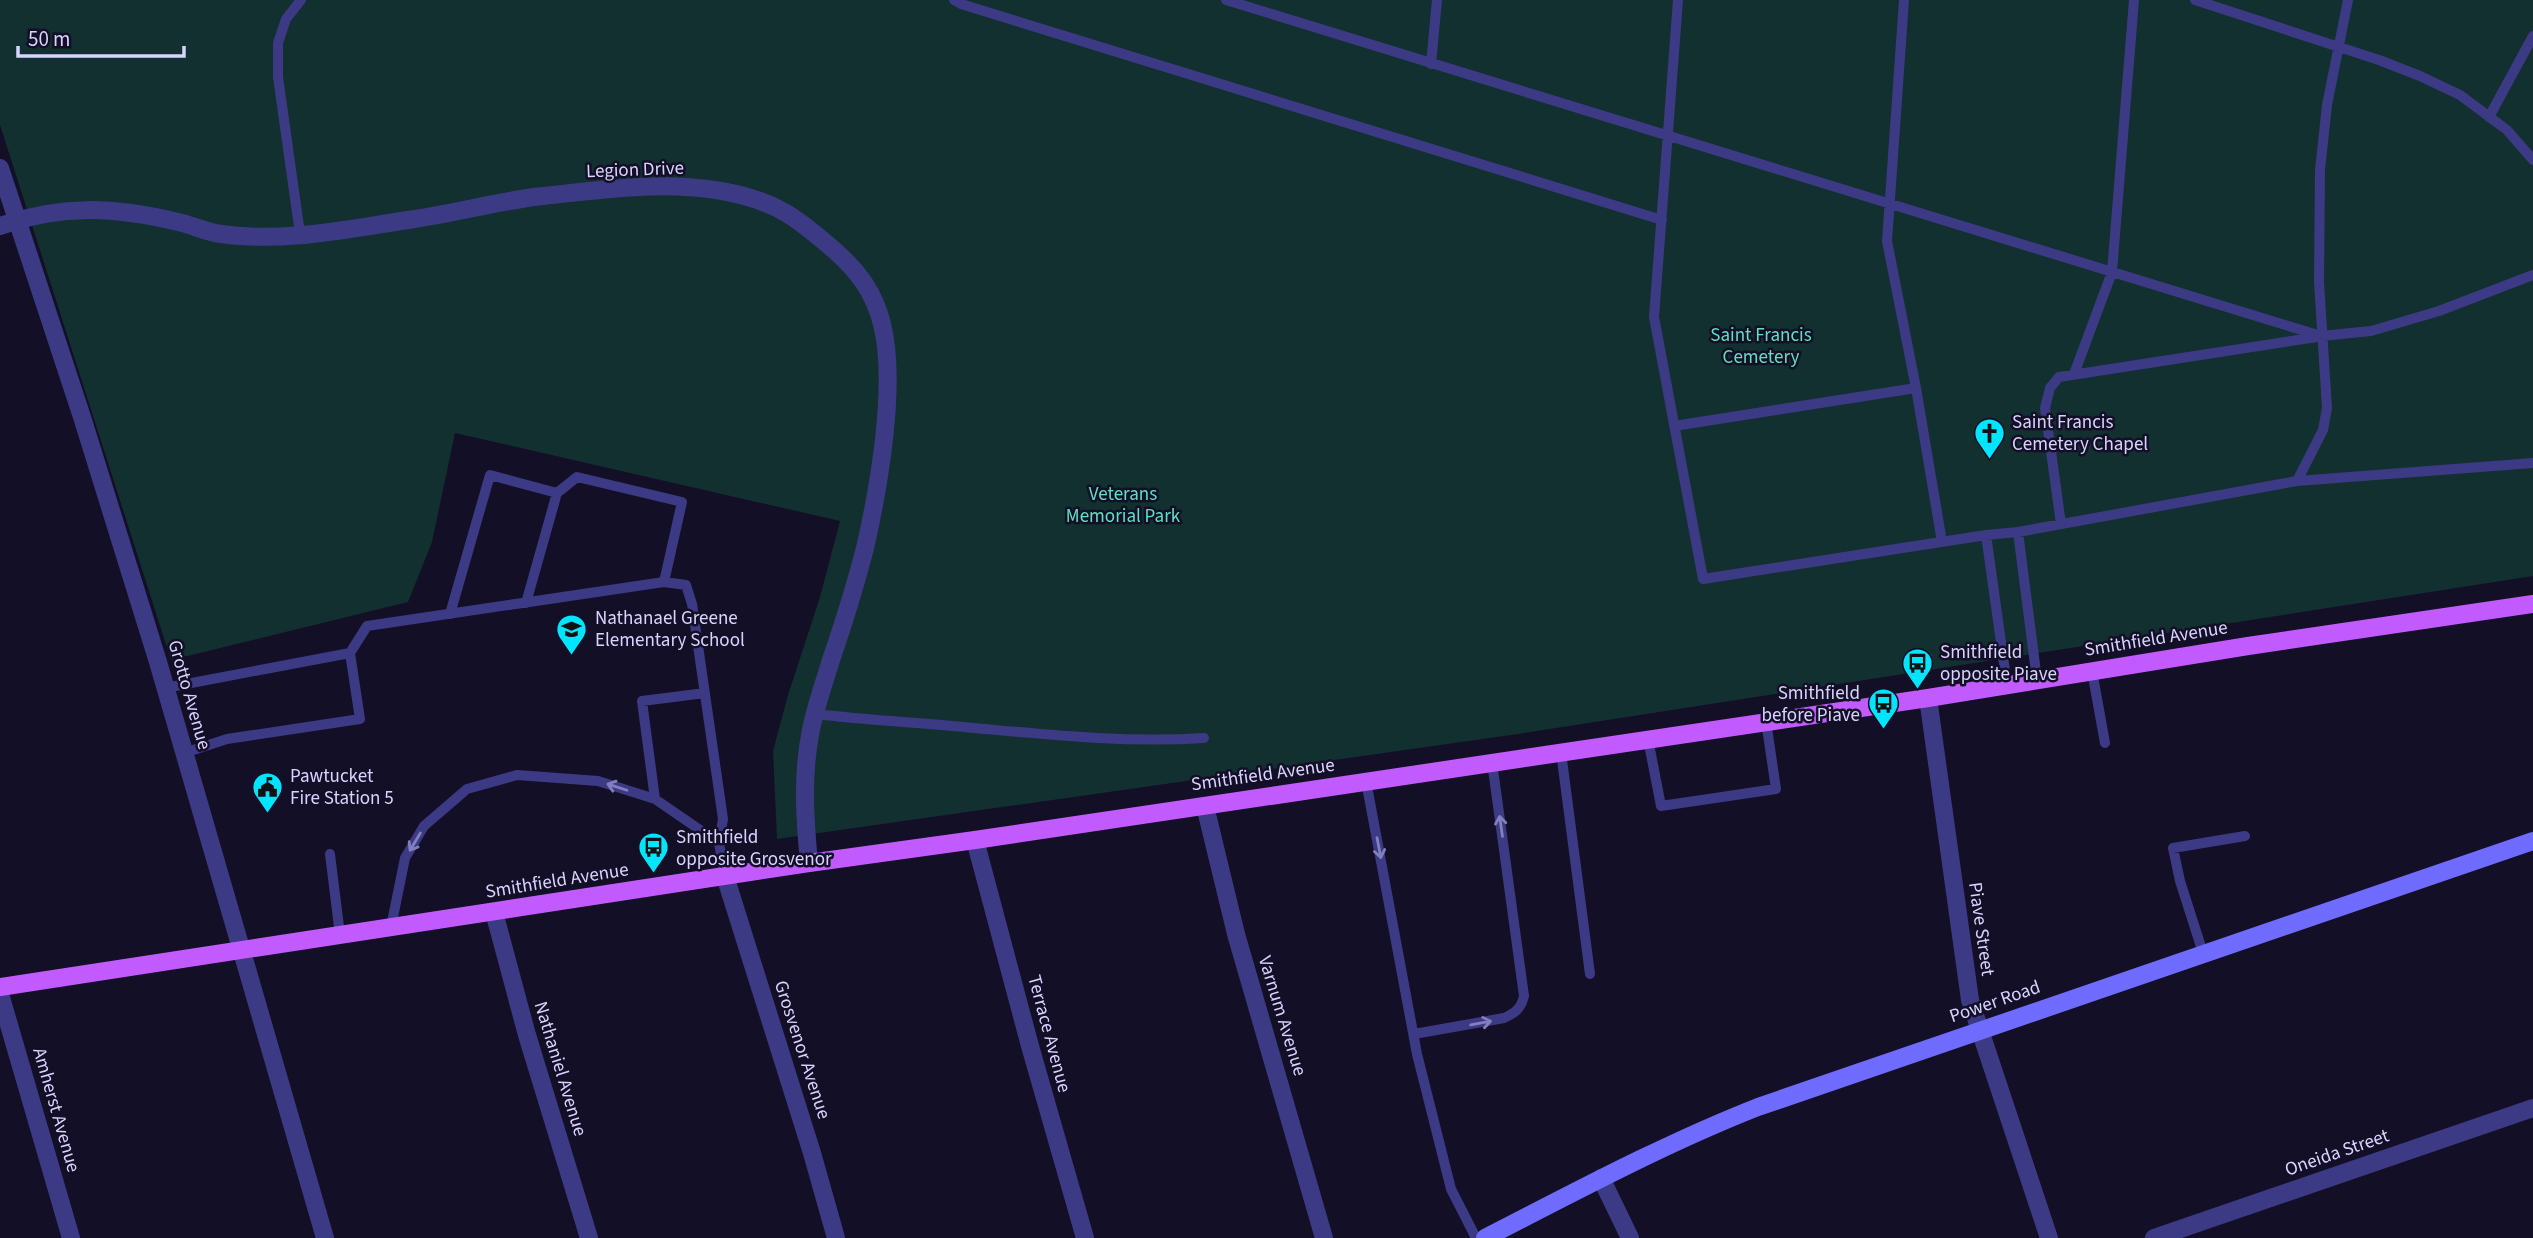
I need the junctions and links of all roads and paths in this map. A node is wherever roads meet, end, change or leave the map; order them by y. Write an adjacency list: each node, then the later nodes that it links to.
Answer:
1 (301, 0): 20 (lane)
2 (954, 0): 18 (lane)
3 (1226, 0): 12 (lane)
4 (1437, 0): 12 (lane)
5 (1678, 0): 14 (lane)
6 (1904, 0): 17 (lane)
7 (2134, 0): 21 (lane)
8 (2195, 0): 11 (lane)
9 (2348, 0): 11 (lane)
10 (2533, 36): 13 (lane)
11 (2338, 47): 13 (lane); 23 (lane)
12 (1431, 64): 14 (lane)
13 (2489, 117): 15 (lane)
14 (1670, 137): 17 (lane); 18 (lane)
15 (2533, 160)
16 (0, 168): 19 (street, Grotto Avenue)
17 (1889, 204): 21 (lane); 25 (lane)
18 (1662, 220): 26 (lane)
19 (8, 223): 20 (street, Legion Drive); 42 (street, Grotto Avenue)
20 (300, 234): 45 (street, Legion Drive)
21 (2112, 272): 23 (lane); 24 (lane)
22 (2533, 275): 23 (lane)
23 (2321, 336): 24 (lane); 28 (lane)
24 (2074, 374): 30 (lane)
25 (1916, 388): 26 (lane); 33 (lane)
26 (1674, 426): 33 (lane)
27 (2531, 461): 28 (lane)
28 (2297, 481): 30 (lane)
29 (557, 493): 34 (lane); 35 (lane); 37 (lane)
30 (2061, 524): 31 (lane)
31 (2018, 532): 32 (lane); 40 (lane)
32 (1986, 535): 33 (lane); 41 (lane)
33 (1942, 542)
34 (664, 582): 35 (lane); 43 (lane)
35 (526, 603): 37 (lane)
36 (2533, 604): 39 (main road, Smithfield Avenue)
37 (450, 614): 38 (lane)
38 (350, 653): 42 (lane); 51 (lane)
39 (2092, 671): 40 (main road, Smithfield Avenue); 49 (lane)
40 (2037, 680): 41 (main road, Smithfield Avenue)
41 (2007, 685): 44 (main road, Smithfield Avenue)
42 (165, 688): 51 (street, Grotto Avenue)
43 (705, 693): 54 (lane); 59 (lane)
44 (1928, 698): 46 (main road, Smithfield Avenue); 71 (street, Piave Street)
45 (814, 713): 47 (lane); 61 (street, Legion Drive)
46 (1766, 721): 48 (main road, Smithfield Avenue); 48 (lane)
47 (1204, 738)
48 (1648, 738): 50 (main road, Smithfield Avenue)
49 (2105, 743)
50 (1561, 752): 52 (main road, Smithfield Avenue); 68 (lane)
51 (184, 753): 66 (street, Grotto Avenue)
52 (1492, 762): 53 (main road, Smithfield Avenue); 72 (lane, one-way to 52)
53 (1366, 781): 55 (main road, Smithfield Avenue); 72 (lane, one-way to 72)
54 (655, 799): 59 (lane); 64 (lane, one-way to 64)
55 (1205, 806): 57 (main road, Smithfield Avenue); 80 (street, Varnum Avenue)
56 (2245, 836): 67 (lane)
57 (975, 840): 61 (main road, Smithfield Avenue); 79 (street, Terrace Avenue)
58 (2533, 841): 67 (main road, Power Road)
59 (719, 843): 62 (lane)
60 (330, 854): 65 (lane)
61 (808, 863): 62 (main road, Smithfield Avenue)
62 (725, 876): 63 (main road, Smithfield Avenue); 78 (street, Grosvenor Avenue)
63 (494, 912): 64 (main road, Smithfield Avenue); 77 (street, Nathaniel Avenue)
64 (391, 927): 65 (main road, Smithfield Avenue)
65 (340, 935): 66 (main road, Smithfield Avenue)
66 (241, 951): 69 (main road, Smithfield Avenue); 76 (street, Grotto Avenue)
67 (2203, 953): 71 (main road, Power Road)
68 (1590, 974)
69 (0, 988)
70 (0, 994): 75 (street, Amherst Avenue)
71 (1979, 1030): 74 (main road, Power Road); 84 (street, Piave Street)
72 (1414, 1034): 81 (lane)
73 (2533, 1108): 85 (street, Oneida Street)
74 (1601, 1178): 82 (main road, Power Road); 83 (street)
75 (71, 1238)
76 (325, 1238)
77 (589, 1238)
78 (836, 1238)
79 (1085, 1238)
80 (1324, 1238)
81 (1476, 1238)
82 (1485, 1238)
83 (1630, 1238)
84 (2049, 1238)
85 (2154, 1238)

